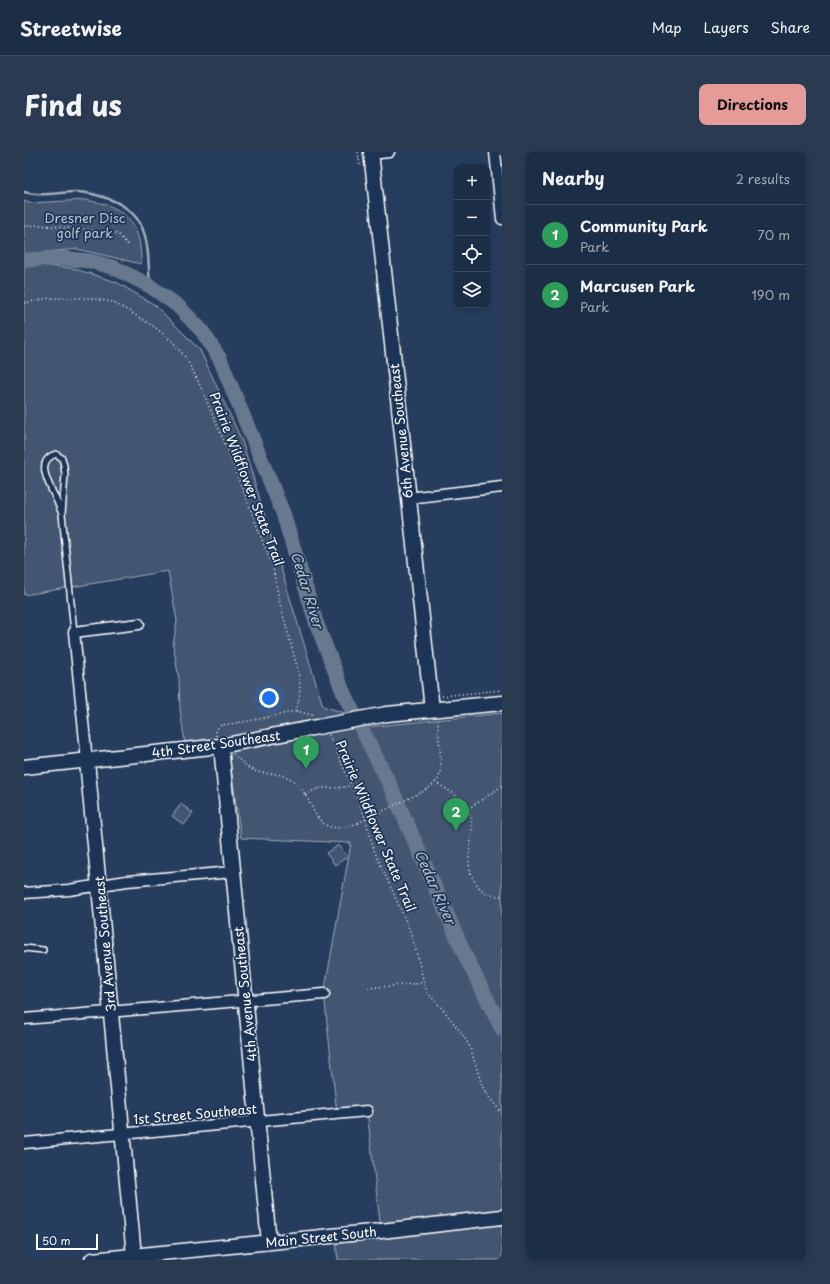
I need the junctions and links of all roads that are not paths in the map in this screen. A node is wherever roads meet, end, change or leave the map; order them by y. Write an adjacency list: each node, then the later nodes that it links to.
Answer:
1 (389, 152): 3 (street)
2 (495, 152): 4 (street)
3 (367, 153): 6 (street, 6th Avenue Southeast)
4 (502, 218)
5 (502, 487): 6 (street)
6 (408, 498): 11 (street, 6th Avenue Southeast)
7 (62, 514): 7 (lane); 9 (lane)
8 (139, 624): 9 (street)
9 (74, 632): 13 (street, 3rd Avenue Southeast)
10 (502, 702): 11 (street, 4th Street Southeast)
11 (438, 705): 12 (street, 4th Street Southeast, bridge)
12 (221, 746): 13 (street, 4th Street Southeast); 15 (street, 4th Avenue Southeast)
13 (87, 761): 14 (street, 4th Street Southeast); 16 (street, 3rd Avenue Southeast)
14 (24, 767)
15 (233, 872): 16 (street); 21 (street, 4th Avenue Southeast)
16 (99, 885): 17 (street); 22 (street, 3rd Avenue Southeast)
17 (24, 893)
18 (24, 948): 19 (lane)
19 (43, 950)
20 (324, 994): 21 (street)
21 (245, 1000): 22 (street); 25 (street, 4th Avenue Southeast)
22 (111, 1011): 23 (street); 26 (street, 3rd Avenue Southeast)
23 (24, 1019)
24 (367, 1111): 25 (street, 1st Street Southeast)
25 (257, 1122): 26 (street, 1st Street Southeast); 29 (street, 4th Avenue Southeast)
26 (122, 1134): 27 (street, 1st Street Southeast); 30 (street, 3rd Avenue Southeast)
27 (24, 1143)
28 (502, 1217): 29 (street, Main Street South)
29 (269, 1242): 30 (street, Main Street South)
30 (135, 1258): 31 (street, Main Street South)
31 (92, 1260)

